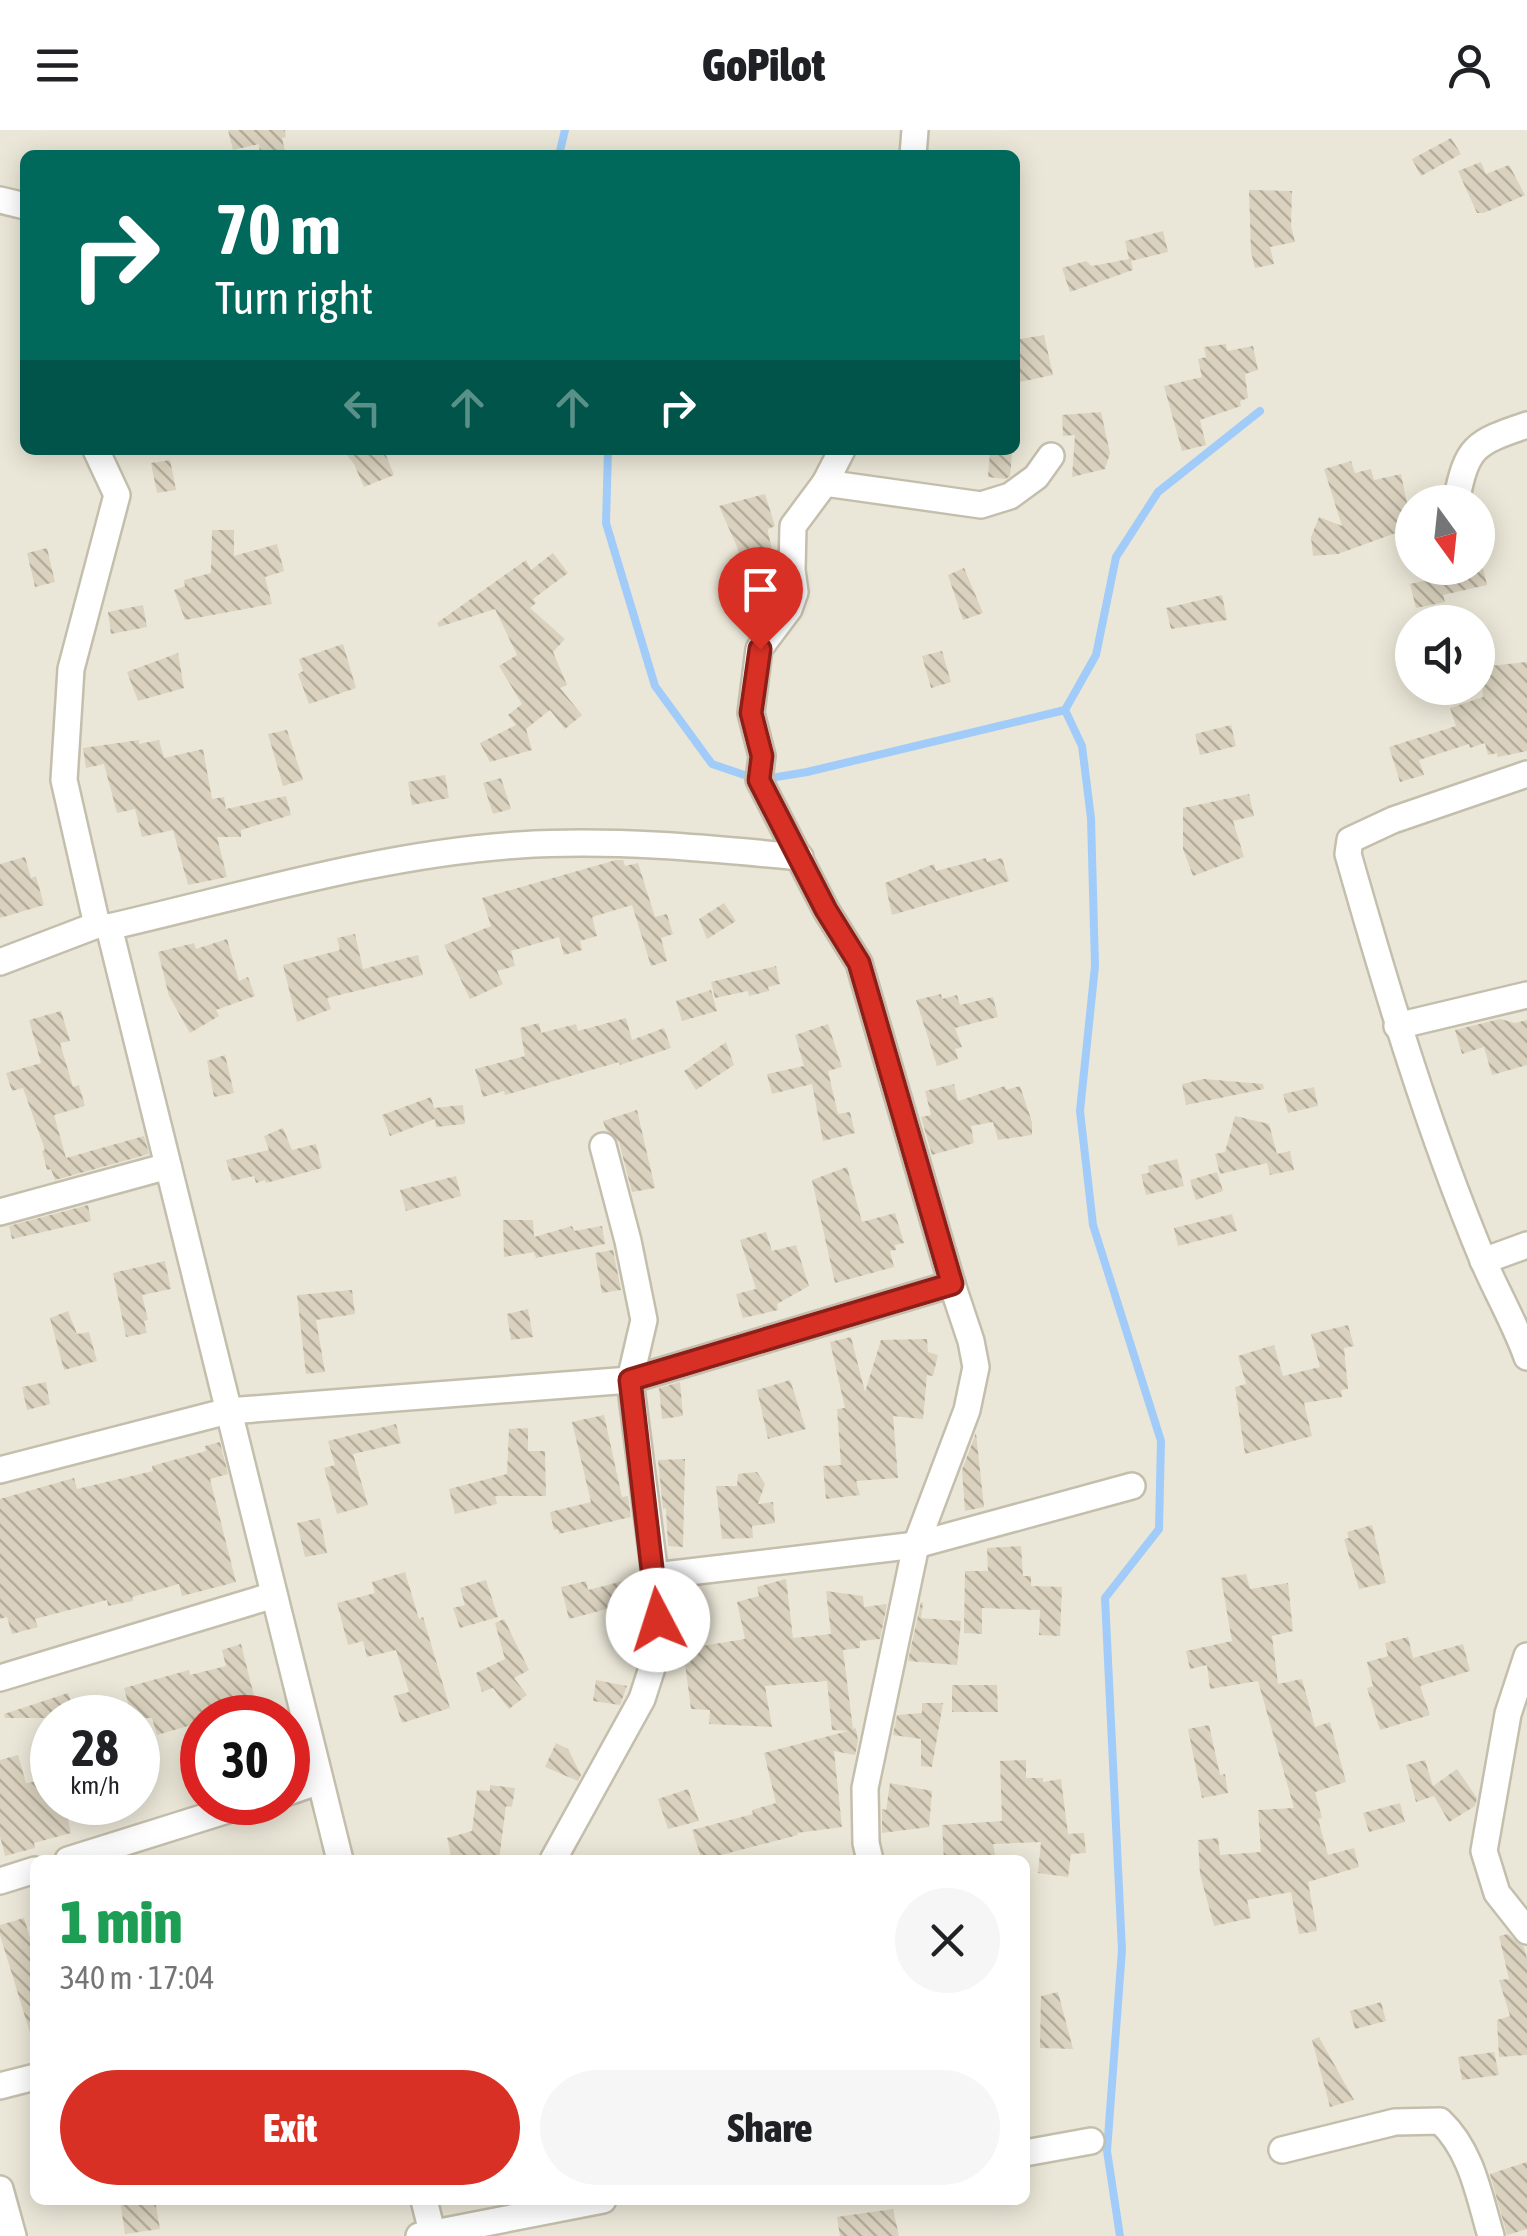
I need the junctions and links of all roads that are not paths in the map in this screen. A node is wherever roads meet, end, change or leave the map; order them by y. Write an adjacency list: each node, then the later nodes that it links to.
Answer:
1 (1527, 426): 6 (street)
2 (98, 455): 9 (street)
3 (839, 455): 5 (street)
4 (1052, 456): 5 (street)
5 (825, 483): 8 (street)
6 (1461, 485)
7 (1527, 774): 12 (street)
8 (800, 857): 9 (street); 18 (street)
9 (103, 926): 10 (street); 14 (street)
10 (0, 962)
11 (1527, 995): 12 (street)
12 (1398, 1026): 17 (street)
13 (603, 1146): 20 (street)
14 (168, 1166): 15 (street); 21 (street)
15 (0, 1212)
16 (1527, 1245): 17 (street)
17 (1483, 1261): 19 (street)
18 (952, 1284): 20 (street); 24 (street)
19 (1527, 1357)
20 (630, 1380): 21 (street); 25 (street)
21 (228, 1411): 22 (street); 26 (street)
22 (0, 1470)
23 (1132, 1486): 24 (street)
24 (916, 1545): 25 (street); 35 (street)
25 (655, 1576): 34 (street)
26 (274, 1595): 28 (street); 29 (street)
27 (1527, 1656): 38 (street)
28 (0, 1678)
29 (320, 1782): 30 (street); 33 (street)
30 (310, 1785)
31 (180, 1825): 32 (street)
32 (84, 1855)
33 (339, 1855)
34 (555, 1855)
35 (869, 1855)
36 (30, 1872): 37 (street)
37 (0, 1881)
38 (1527, 1932)
39 (30, 2078): 40 (street)
40 (0, 2086)
41 (1091, 2141): 43 (street)
42 (1282, 2150): 49 (street)
43 (1030, 2152)
44 (0, 2189): 48 (street)
45 (425, 2205): 47 (street)
46 (578, 2205): 47 (street)
47 (428, 2235)
48 (12, 2236)
49 (1491, 2236)

